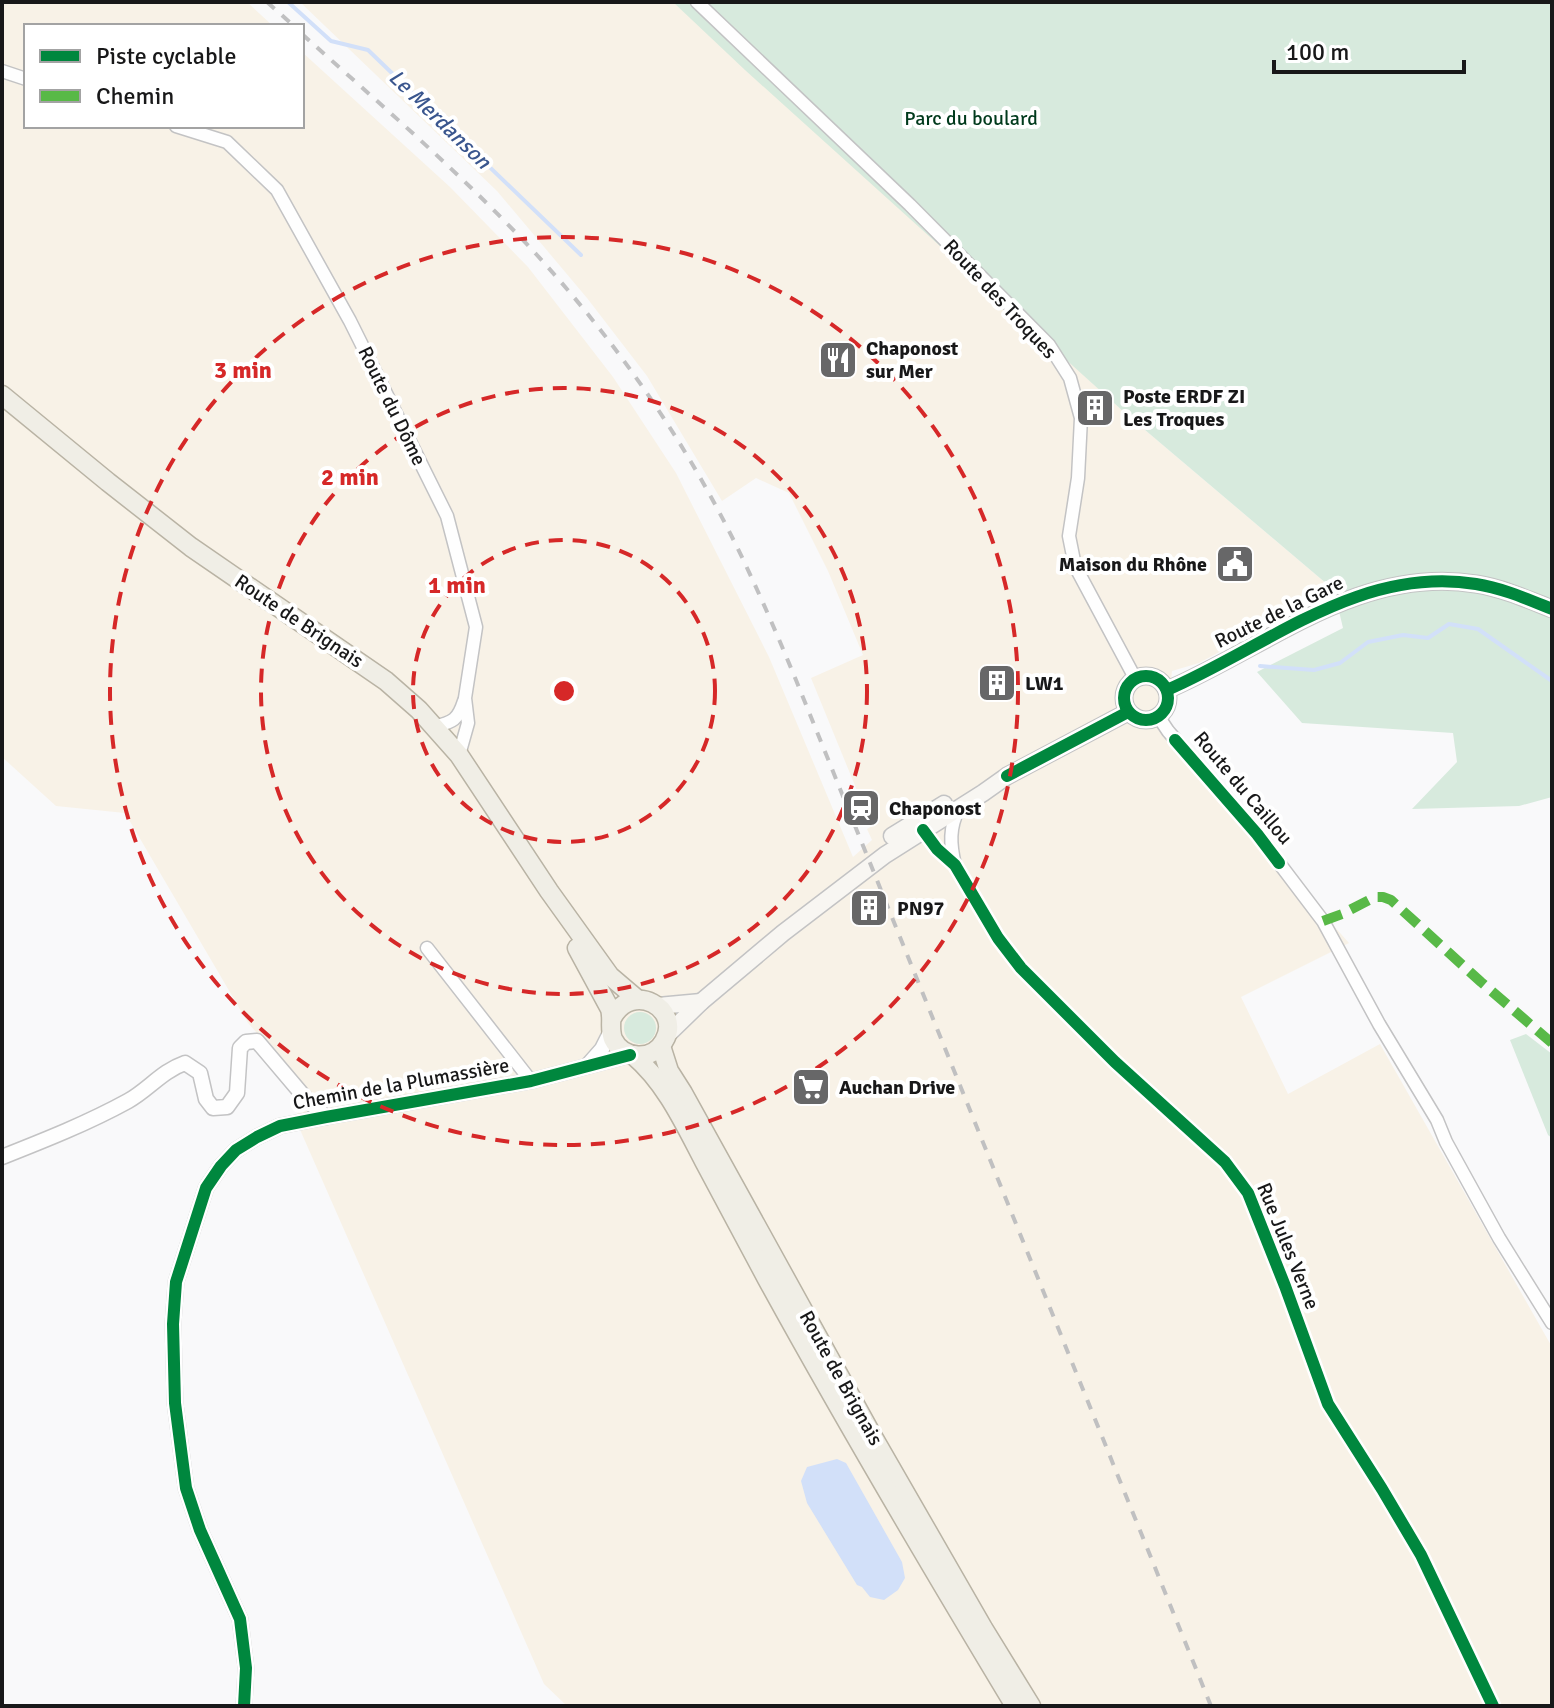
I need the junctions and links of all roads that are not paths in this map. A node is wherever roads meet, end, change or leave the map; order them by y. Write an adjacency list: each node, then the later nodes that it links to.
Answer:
1 (697, 2): 7 (street, Route des Troques)
2 (2, 71): 3 (street)
3 (24, 78)
4 (182, 128): 9 (street, Route du Dôme)
5 (2, 395): 12 (main road, Route de Brignais)
6 (1552, 609): 8 (main road, Route de la Gare)
7 (1135, 678): 8 (main road); 10 (main road)
8 (1167, 690): 11 (main road)
9 (465, 698): 12 (street); 13 (street, Route du Dôme)
10 (1128, 712): 11 (main road); 14 (main road)
11 (1158, 716): 31 (street, Route du Caillou)
12 (434, 727): 13 (main road, Route de Brignais)
13 (459, 755): 18 (main road, Route de Brignais)
14 (1007, 776): 15 (main road); 19 (main road)
15 (959, 808): 16 (main road); 17 (street)
16 (923, 830): 17 (street, Rue Jules Verne); 19 (main road)
17 (955, 865): 35 (street, Rue Jules Verne)
18 (549, 891): 21 (main road, Route de Brignais); 24 (main road, Route de Brignais)
19 (822, 902): 22 (main road)
20 (427, 948): 28 (street)
21 (637, 999): 23 (main road); 24 (main road)
22 (701, 1002): 23 (main road); 25 (main road)
23 (658, 1006): 25 (main road)
24 (612, 1024): 26 (main road); 27 (street)
25 (664, 1041): 26 (main road); 34 (main road, Route de Brignais)
26 (632, 1055): 27 (street, Chemin de la Plumassière); 33 (main road, Route de Brignais)
27 (587, 1066): 28 (street, Chemin de la Plumassière)
28 (531, 1081): 29 (street, Chemin de la Plumassière)
29 (326, 1117): 30 (street); 32 (street, Chemin de la Plumassière)
30 (2, 1157)
31 (1552, 1323)
32 (244, 1706)
33 (1015, 1706)
34 (1031, 1706)
35 (1493, 1706)

